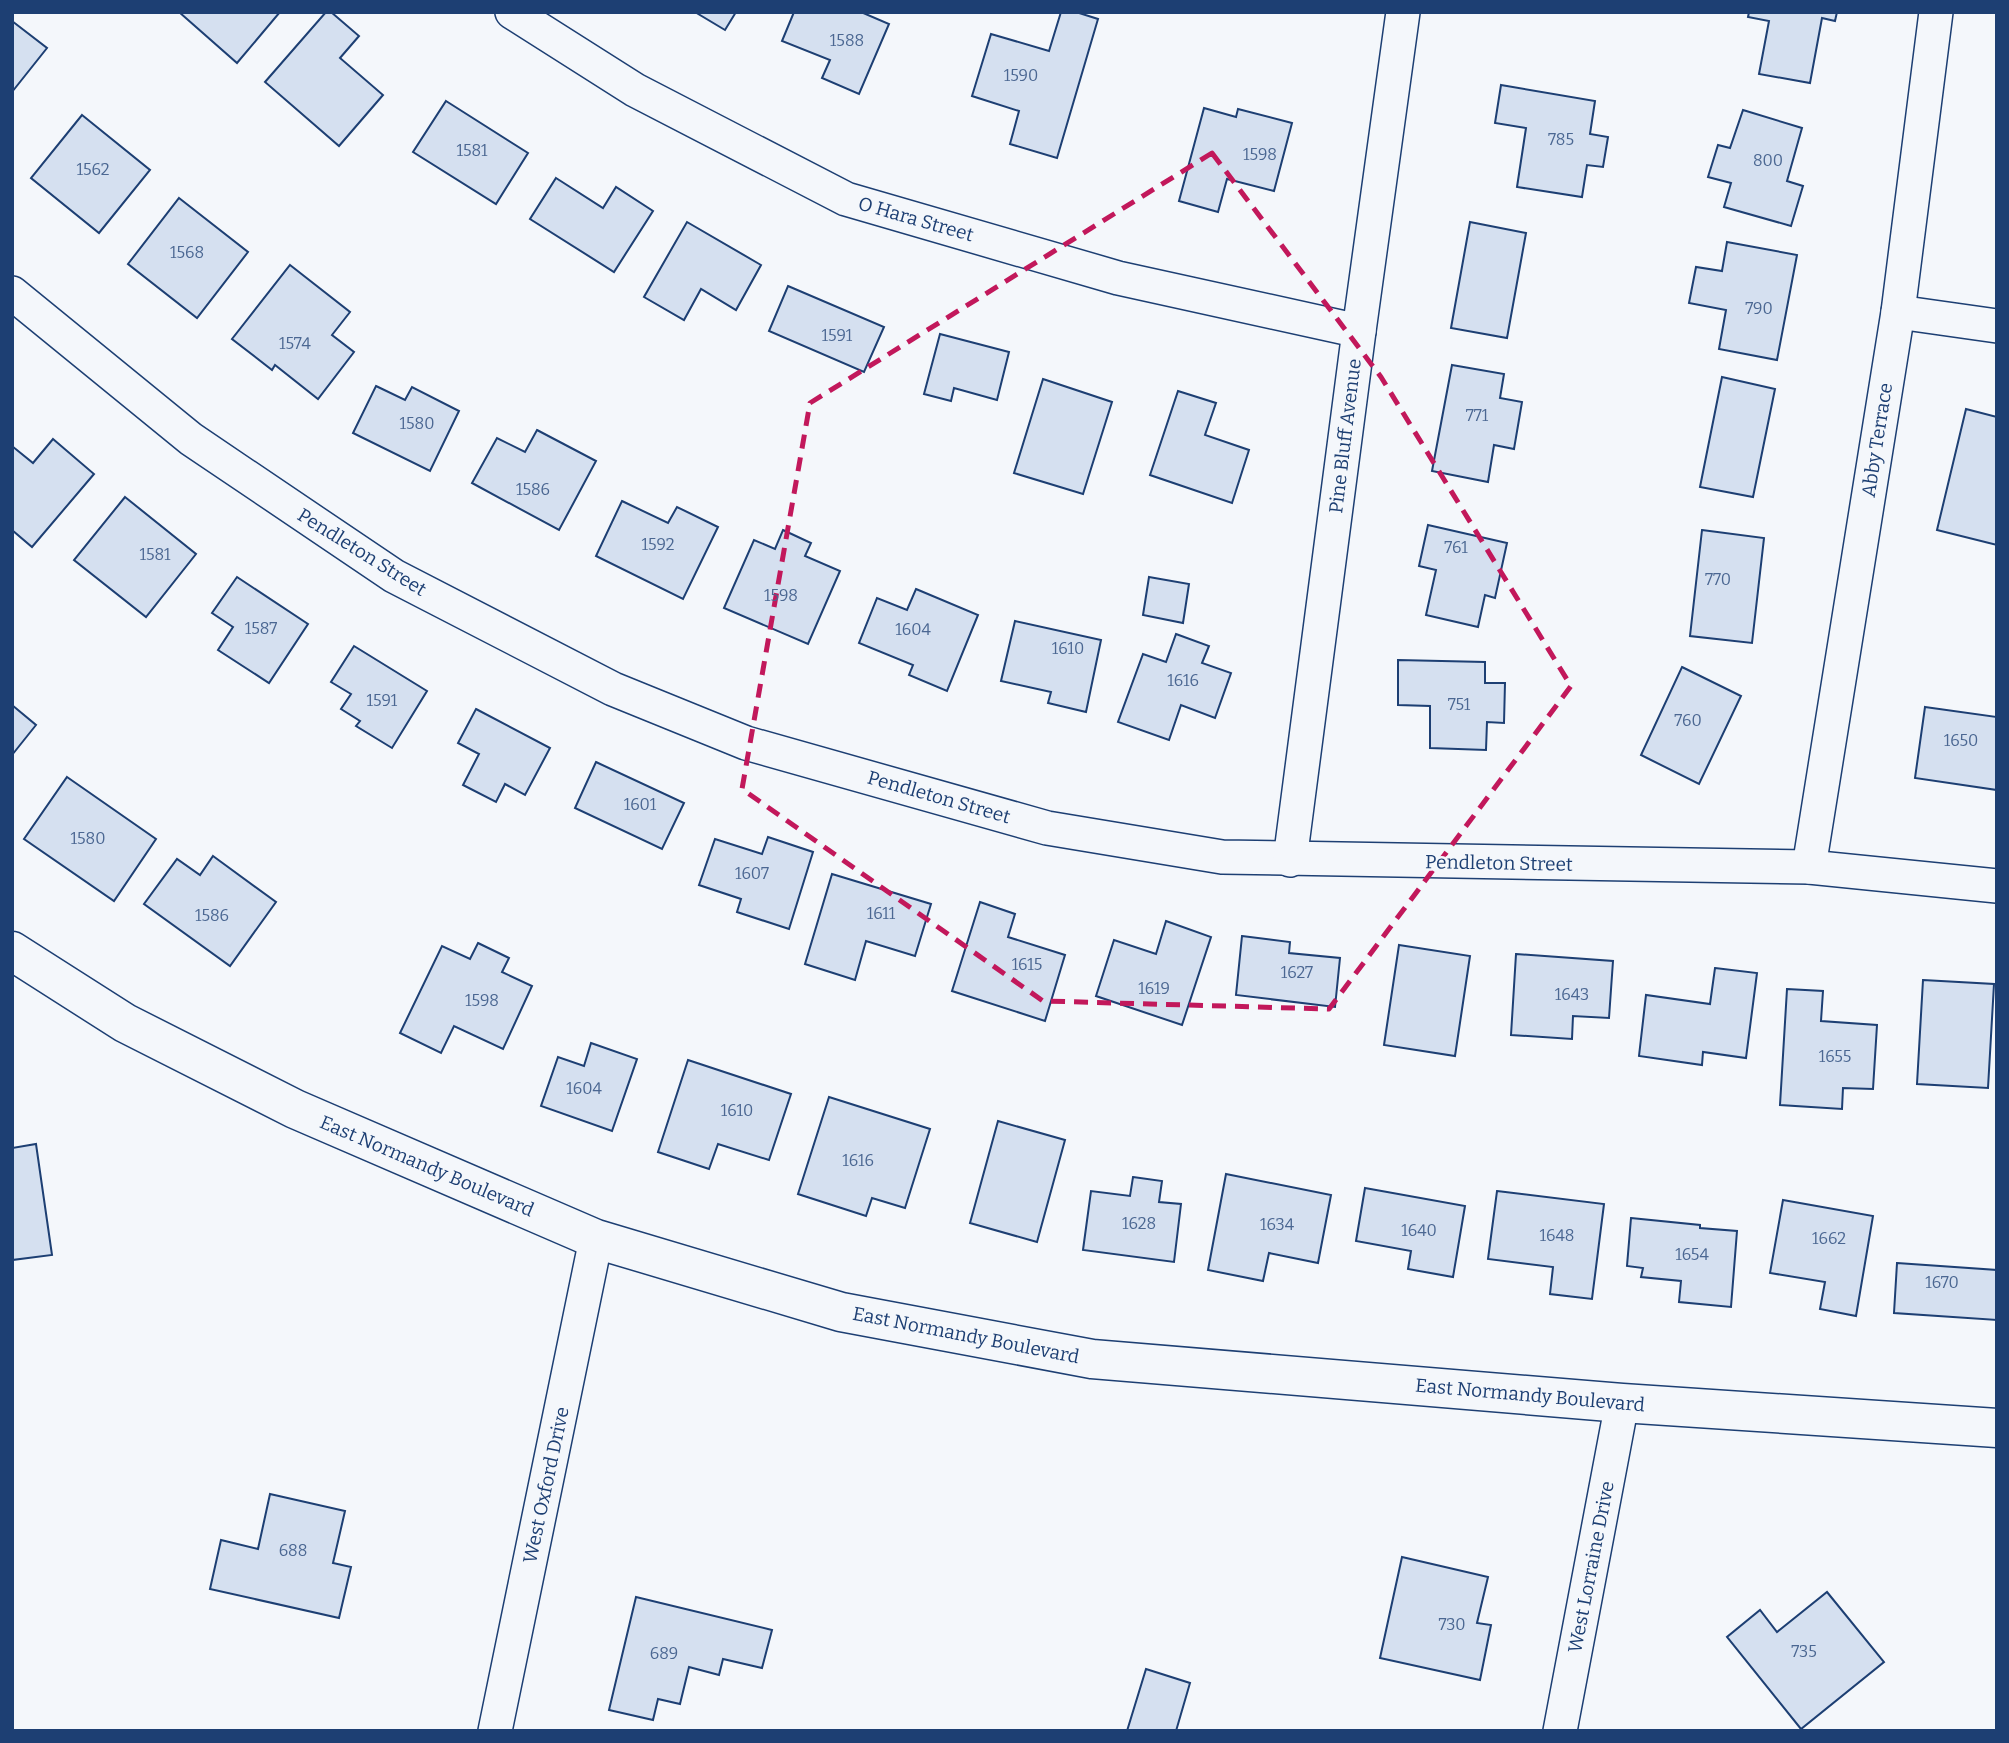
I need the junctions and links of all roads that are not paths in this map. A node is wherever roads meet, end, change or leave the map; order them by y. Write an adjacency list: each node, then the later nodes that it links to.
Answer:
1 (512, 12): 7 (street, O Hara Street)
2 (1402, 12): 7 (street, Pine Bluff Avenue)
3 (1936, 12): 5 (street, Abby Terrace)
4 (12, 293): 8 (street, Pendleton Street)
5 (1898, 312): 6 (street); 9 (street, Abby Terrace)
6 (1997, 326)
7 (1359, 331): 8 (street, Pine Bluff Avenue)
8 (1290, 860): 9 (street, Pendleton Street)
9 (1809, 867): 10 (street, Pendleton Street)
10 (1997, 886)
11 (12, 951): 12 (street, East Normandy Boulevard)
12 (596, 1239): 13 (street, East Normandy Boulevard); 15 (street, West Oxford Drive)
13 (1622, 1403): 14 (street, East Normandy Boulevard); 16 (street, West Lorraine Drive)
14 (1997, 1428)
15 (495, 1731)
16 (1560, 1731)

